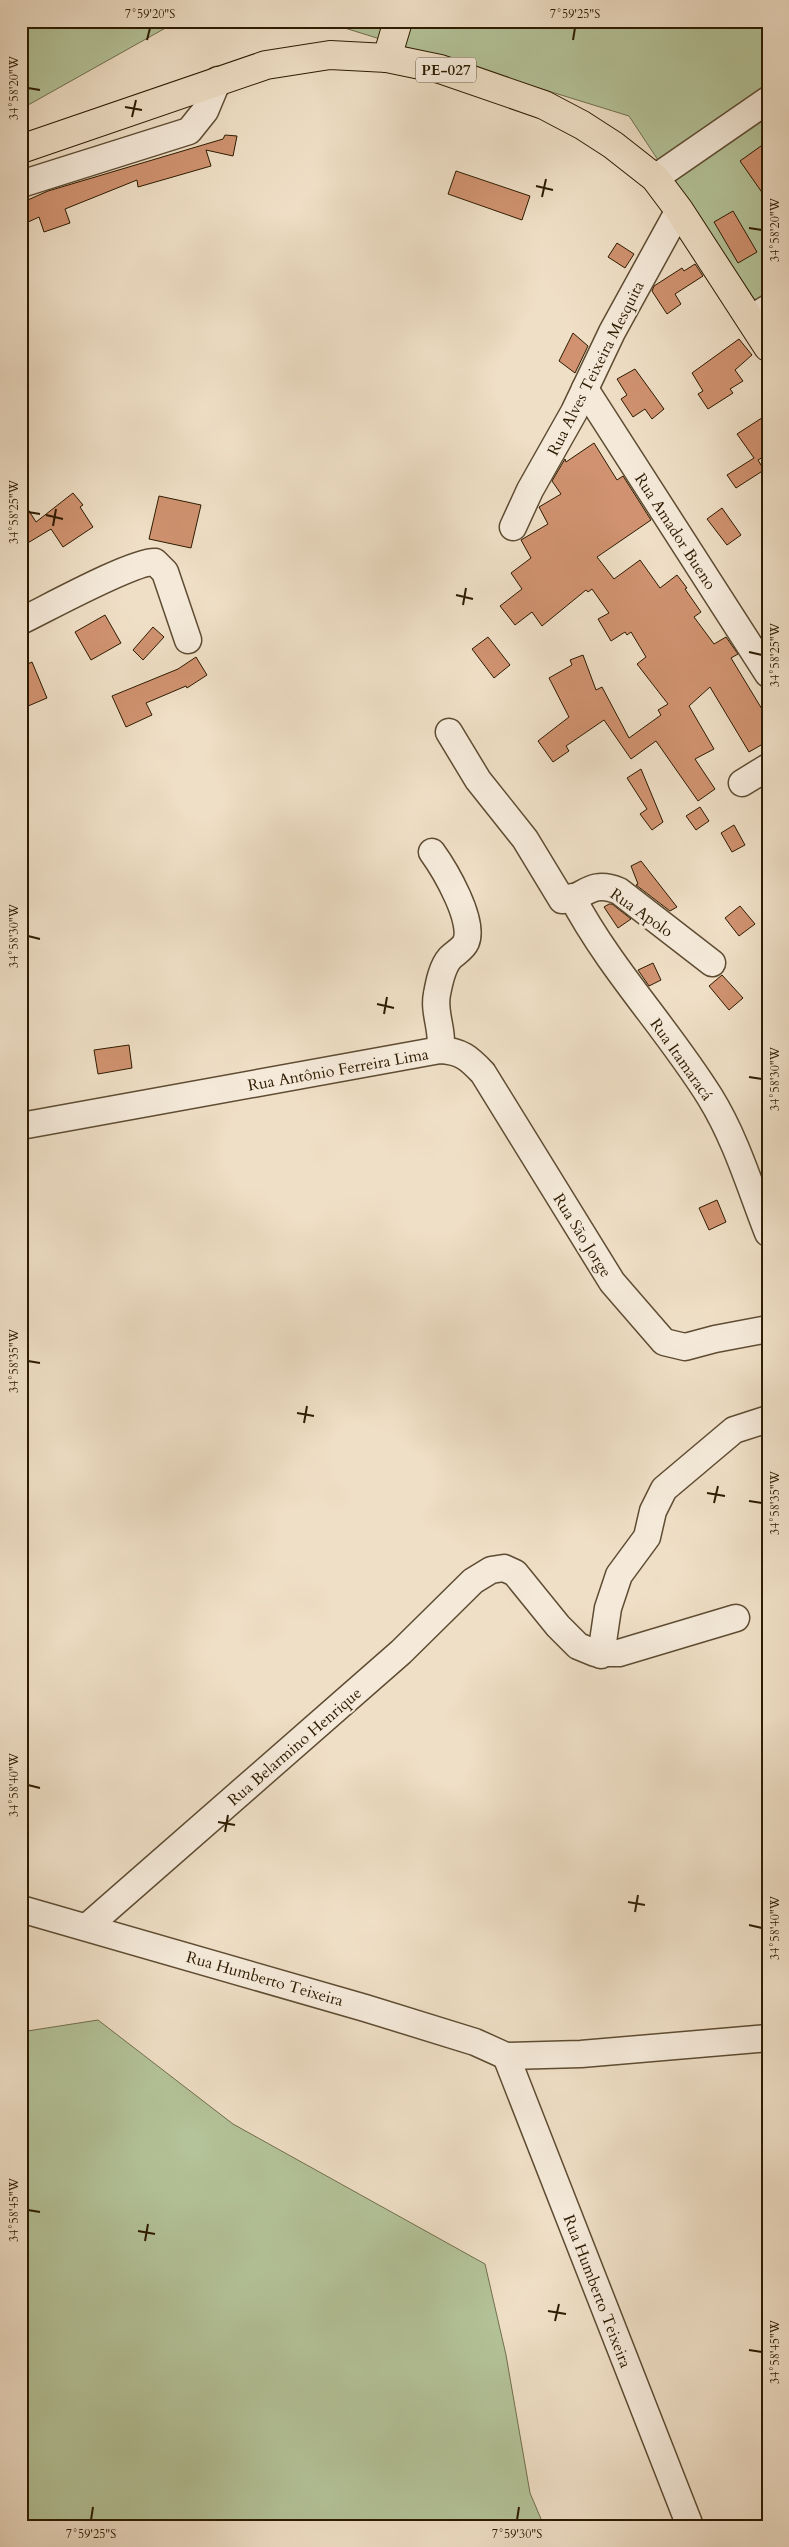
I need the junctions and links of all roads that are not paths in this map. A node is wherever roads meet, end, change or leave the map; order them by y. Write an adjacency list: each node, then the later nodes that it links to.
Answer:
1 (398, 21): 2 (main road)
2 (386, 58): 3 (main road, PE-027); 6 (main road, PE-027)
3 (218, 80): 5 (main road, PE-027); 7 (street)
4 (768, 100): 6 (street)
5 (21, 148)
6 (655, 178): 8 (main road, PE-027)
7 (21, 184)
8 (679, 210): 9 (main road, PE-027); 11 (street, Rua Alves Teixeira Mesquita)
9 (759, 313): 10 (main road, PE-027)
10 (768, 347)
11 (585, 389): 12 (street, Rua Alves Teixeira Mesquita); 15 (street, Rua Amador Bueno)
12 (513, 527)
13 (21, 621): 14 (street)
14 (188, 640)
15 (768, 674)
16 (449, 732): 20 (street, Rua Itamaracá)
17 (768, 767): 18 (street)
18 (742, 783)
19 (432, 852): 22 (street, Rua Antônio Ferreira Lima)
20 (570, 898): 21 (street, Rua Apolo); 24 (street, Rua Itamaracá)
21 (712, 963)
22 (440, 1050): 23 (street, Rua Antônio Ferreira Lima); 25 (street, Rua São Jorge)
23 (21, 1126)
24 (768, 1233)
25 (768, 1329)
26 (768, 1419): 28 (street)
27 (736, 1618): 28 (street)
28 (601, 1655): 30 (street, Rua Belarmino Henrique)
29 (21, 1909): 30 (street, Rua Humberto Teixeira)
30 (88, 1926): 32 (street, Rua Humberto Teixeira)
31 (768, 2038): 32 (street, Rua Humberto Teixeira)
32 (506, 2056): 33 (street, Rua Humberto Teixeira)
33 (690, 2526)

